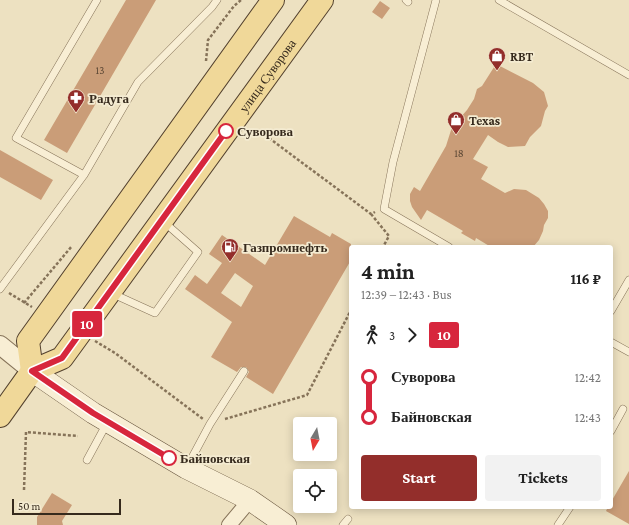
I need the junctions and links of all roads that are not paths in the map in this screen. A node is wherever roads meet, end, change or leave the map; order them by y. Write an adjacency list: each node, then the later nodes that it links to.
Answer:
1 (97, 0): 8 (lane)
2 (217, 0): 8 (lane)
3 (273, 0): 18 (main road)
4 (322, 0): 9 (main road, улица Суворова)
5 (436, 0): 10 (lane)
6 (499, 0): 7 (lane)
7 (629, 75)
8 (84, 175): 12 (lane)
9 (161, 220): 13 (main road, улица Суворова); 13 (lane)
10 (446, 245)
11 (629, 280): 14 (lane)
12 (0, 288)
13 (109, 292): 18 (main road, улица Суворова)
14 (613, 308)
15 (613, 343): 17 (lane)
16 (0, 345): 18 (street)
17 (629, 352)
18 (32, 371): 21 (main road); 22 (main road)
19 (244, 371): 25 (lane)
20 (623, 409): 23 (lane)
21 (0, 416)
22 (108, 421): 24 (lane); 25 (main road)
23 (613, 428)
24 (88, 460)
25 (186, 468): 26 (main road)
26 (250, 500): 29 (street); 30 (main road)
27 (569, 509): 32 (lane)
28 (348, 519): 31 (lane)
29 (229, 525)
30 (286, 525)
31 (343, 525)
32 (558, 525)

